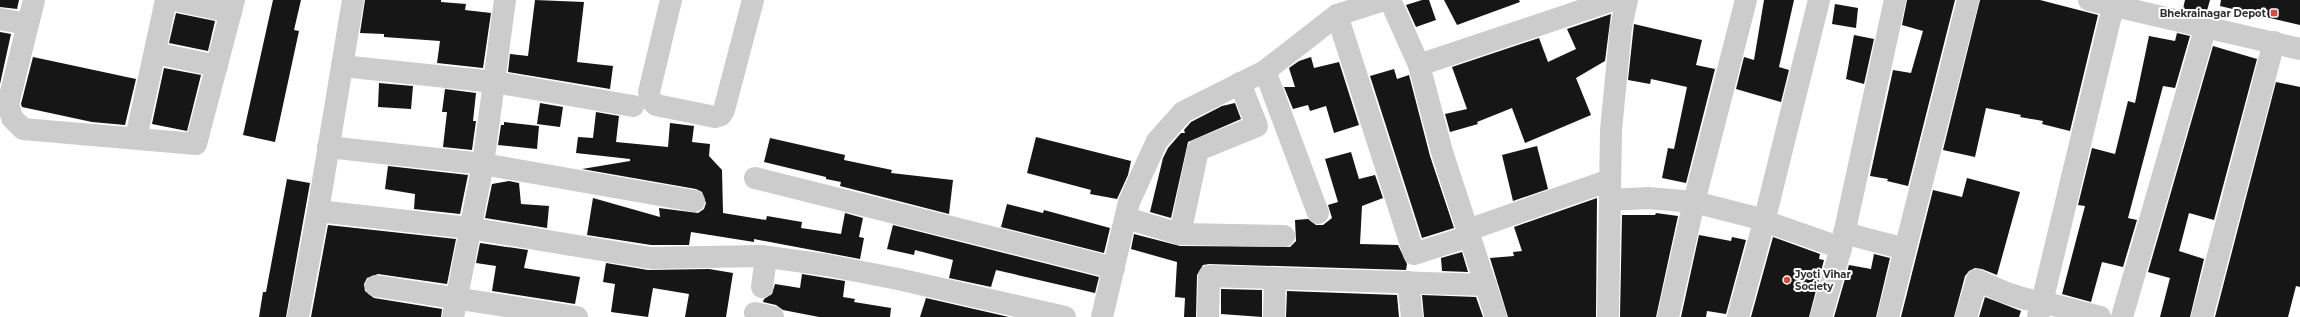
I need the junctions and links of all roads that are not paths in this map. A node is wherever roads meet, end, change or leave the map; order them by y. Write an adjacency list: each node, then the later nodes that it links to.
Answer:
1 (34, 0): 21 (street)
2 (166, 0): 25 (street)
3 (174, 0): 17 (street)
4 (353, 0): 28 (street)
5 (503, 0): 30 (street)
6 (671, 0): 7 (street)
7 (753, 0)
8 (1384, 0): 19 (street)
9 (1390, 0): 26 (street)
10 (1613, 0): 26 (street)
11 (1628, 0): 37 (street)
12 (1746, 0): 39 (street)
13 (1819, 0): 43 (street)
14 (1895, 0): 48 (street)
15 (1968, 0): 49 (street)
16 (2089, 0): 18 (street)
17 (233, 6): 27 (street)
18 (2113, 7): 22 (street); 58 (street)
19 (1337, 15): 29 (street); 45 (street)
20 (0, 19): 21 (street)
21 (28, 24): 33 (street)
22 (2206, 26): 23 (street); 74 (street)
23 (2274, 42): 24 (street); 75 (street)
24 (2300, 48)
25 (155, 53): 27 (street); 33 (street)
26 (1419, 65): 45 (street)
27 (217, 66): 33 (street)
28 (342, 66): 30 (street); 34 (street)
29 (1265, 71): 31 (street); 41 (street)
30 (494, 82): 32 (street); 35 (street)
31 (1240, 83): 42 (street); 46 (street)
32 (633, 106)
33 (136, 138)
34 (328, 147): 35 (street); 40 (street)
35 (483, 164): 38 (street); 44 (street)
36 (754, 178): 51 (street)
37 (1610, 190): 39 (street); 45 (street); 67 (street)
38 (694, 201)
39 (1694, 202): 43 (street); 68 (street)
40 (318, 211): 44 (street); 59 (street)
41 (1318, 213)
42 (1126, 218): 46 (street); 51 (street)
43 (1764, 222): 48 (street); 69 (street)
44 (469, 228): 50 (street); 57 (street)
45 (1469, 233): 54 (street)
46 (1180, 234): 47 (street)
47 (1284, 236)
48 (1842, 240): 49 (street); 70 (street)
49 (1905, 249): 71 (street)
50 (766, 257): 56 (street); 61 (street)
51 (1114, 268): 62 (street)
52 (1275, 278): 53 (street); 63 (street); 64 (street)
53 (1408, 282): 54 (street); 65 (street)
54 (1486, 285): 66 (street)
55 (376, 286): 57 (street)
56 (762, 287)
57 (454, 308): 60 (street)
58 (2040, 309): 72 (street); 73 (street)
59 (298, 317)
60 (577, 317)
61 (1065, 317)
62 (1102, 317)
63 (1208, 317)
64 (1274, 317)
65 (1412, 317)
66 (1496, 317)
67 (1608, 317)
68 (1668, 317)
69 (1738, 317)
70 (1821, 317)
71 (1888, 317)
72 (1966, 317)
73 (2100, 317)
74 (2122, 317)
75 (2202, 317)

